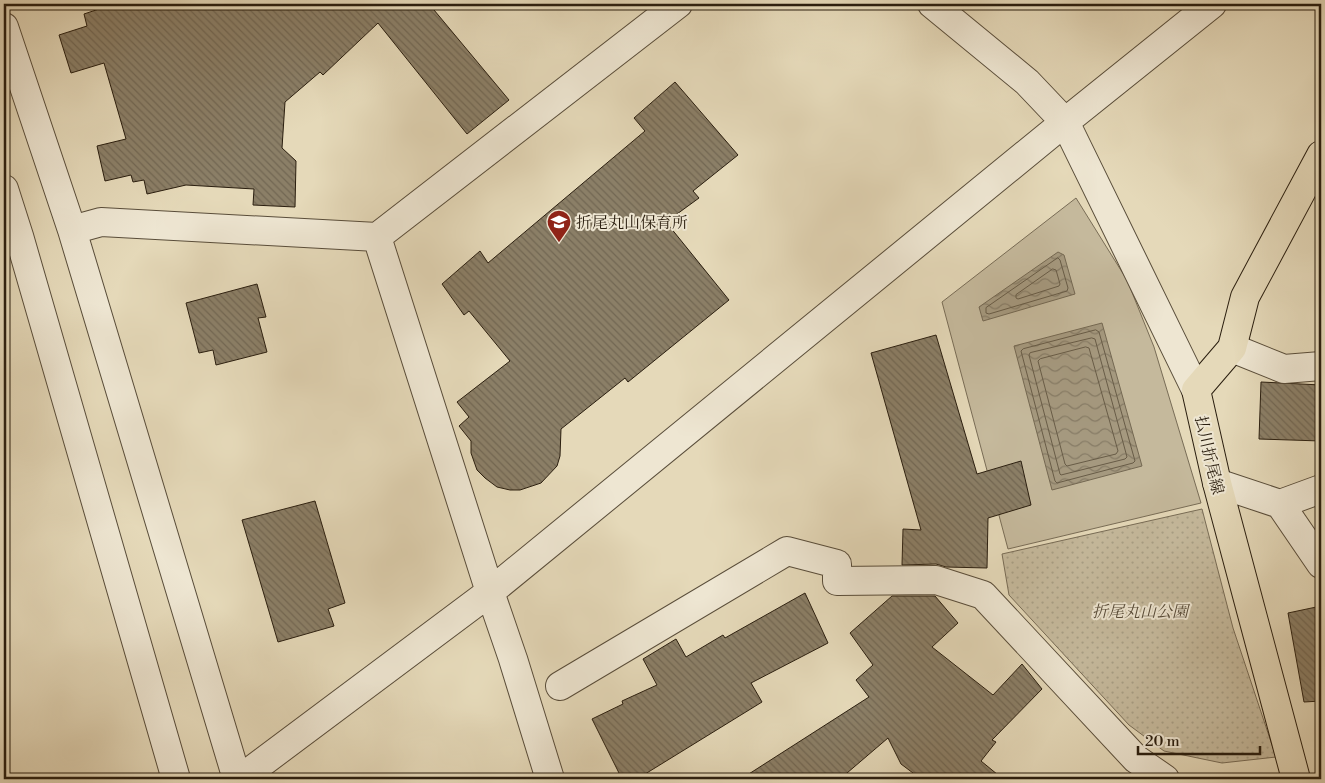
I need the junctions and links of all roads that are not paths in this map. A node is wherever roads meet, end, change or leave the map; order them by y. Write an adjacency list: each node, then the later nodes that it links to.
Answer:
1 (678, 4): 9 (street)
2 (932, 4): 5 (street)
3 (1212, 4): 5 (street)
4 (4, 27): 8 (street)
5 (1065, 122): 12 (street); 17 (street)
6 (1320, 161): 10 (main road)
7 (4, 189): 20 (street)
8 (72, 230): 9 (street); 21 (street)
9 (378, 236): 17 (street)
10 (1232, 348): 11 (street); 12 (main road)
11 (1321, 366)
12 (1196, 390): 13 (main road, 払川折尾線)
13 (1216, 484): 15 (street); 24 (main road, 払川折尾線)
14 (1321, 489): 15 (street)
15 (1280, 504): 16 (street)
16 (1321, 564)
17 (490, 592): 21 (street); 22 (street)
18 (560, 686): 19 (street)
19 (1135, 769): 23 (street)
20 (176, 779)
21 (239, 779)
22 (550, 779)
23 (1165, 779)
24 (1296, 779)

